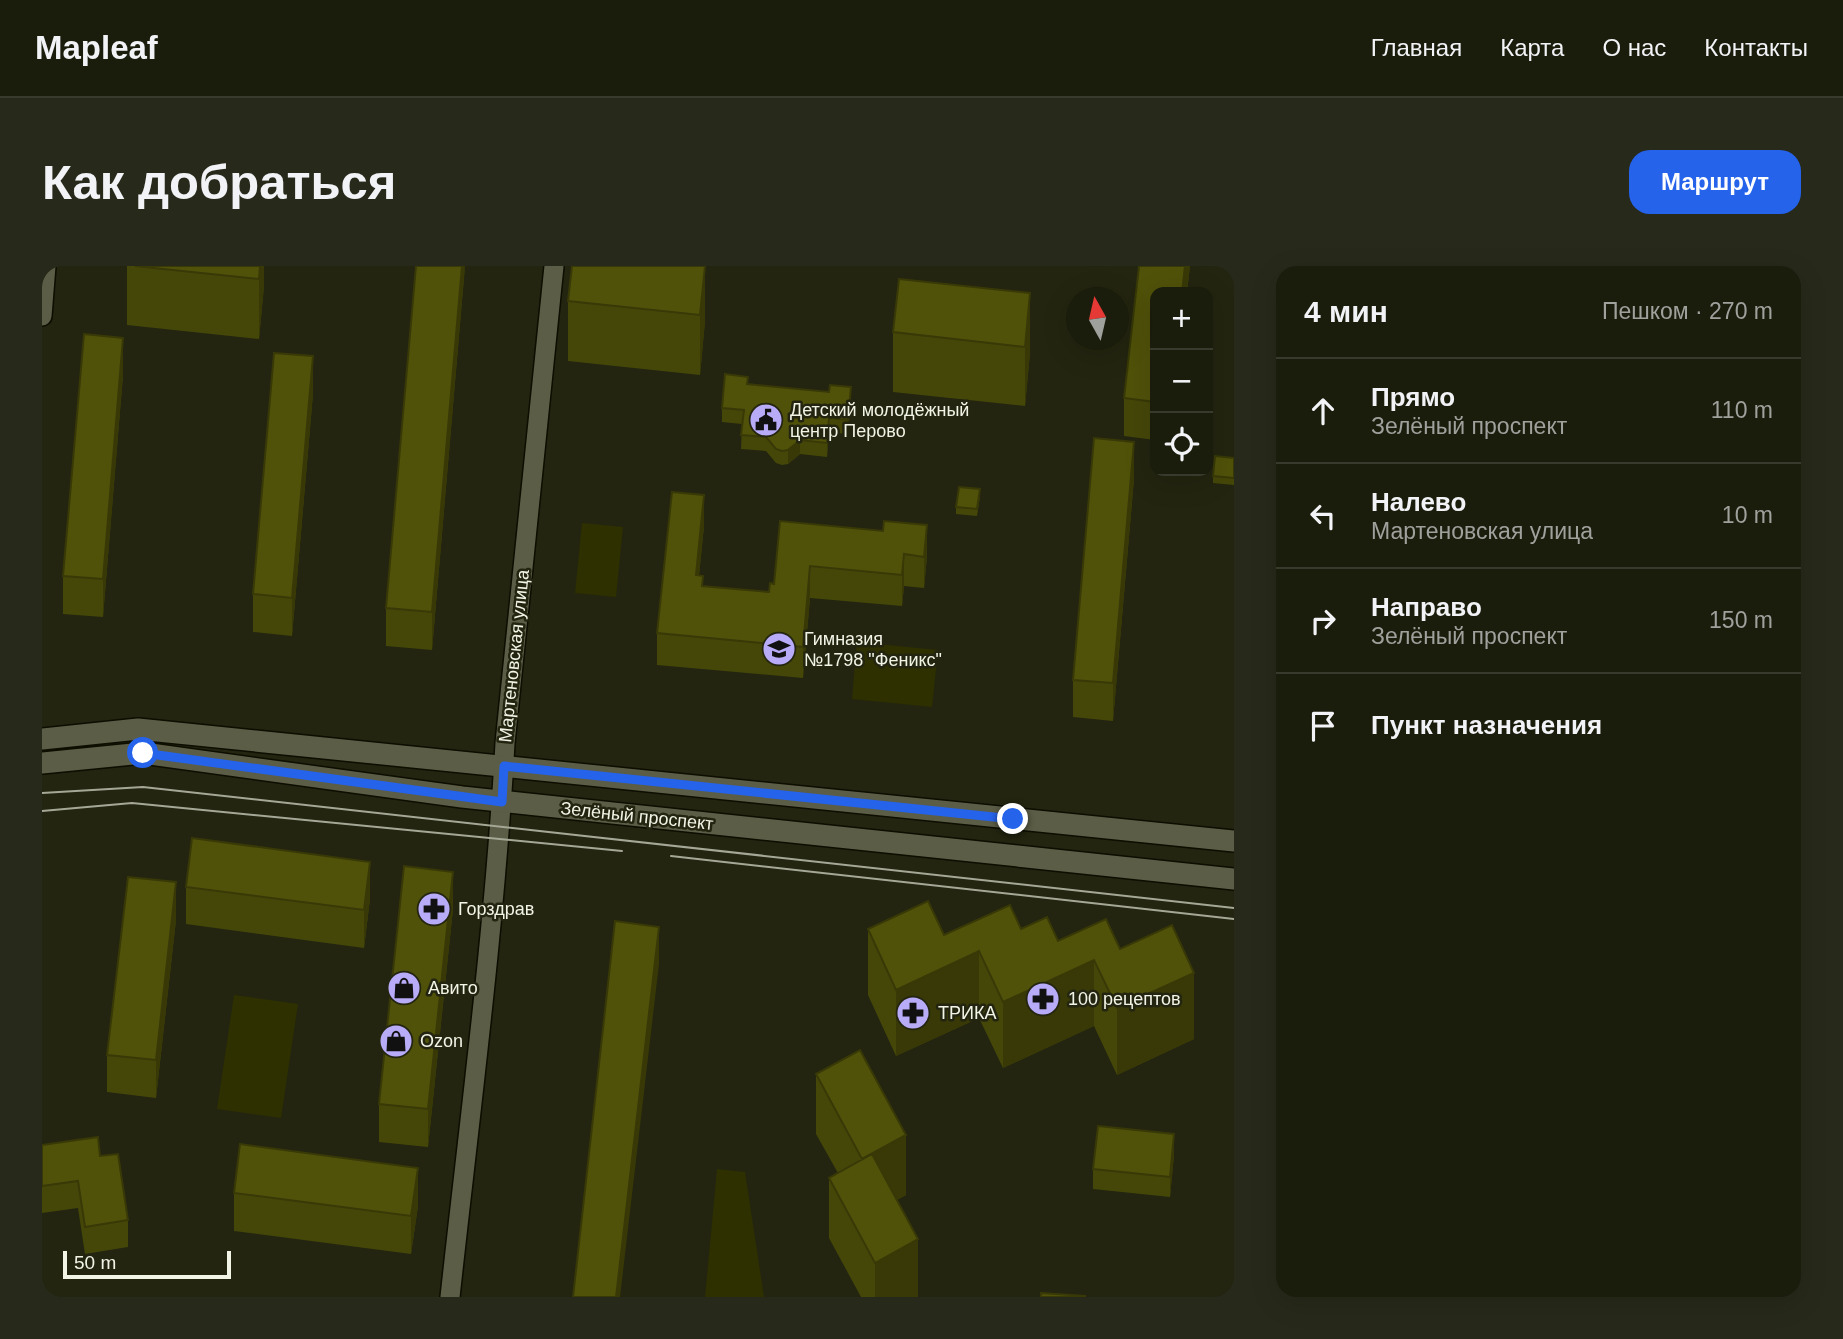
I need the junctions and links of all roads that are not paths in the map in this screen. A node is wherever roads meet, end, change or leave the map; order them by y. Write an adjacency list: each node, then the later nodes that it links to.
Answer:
1 (46, 266): 3 (street)
2 (554, 266): 6 (street, Мартеновская улица)
3 (42, 316)
4 (42, 739): 6 (main road, Зелёный проспект)
5 (42, 763): 7 (main road, Зелёный проспект)
6 (504, 766): 7 (street, Мартеновская улица); 8 (main road, Зелёный проспект)
7 (502, 802): 9 (main road, Зелёный проспект); 10 (street, Мартеновская улица)
8 (1234, 841)
9 (1234, 879)
10 (450, 1297)

